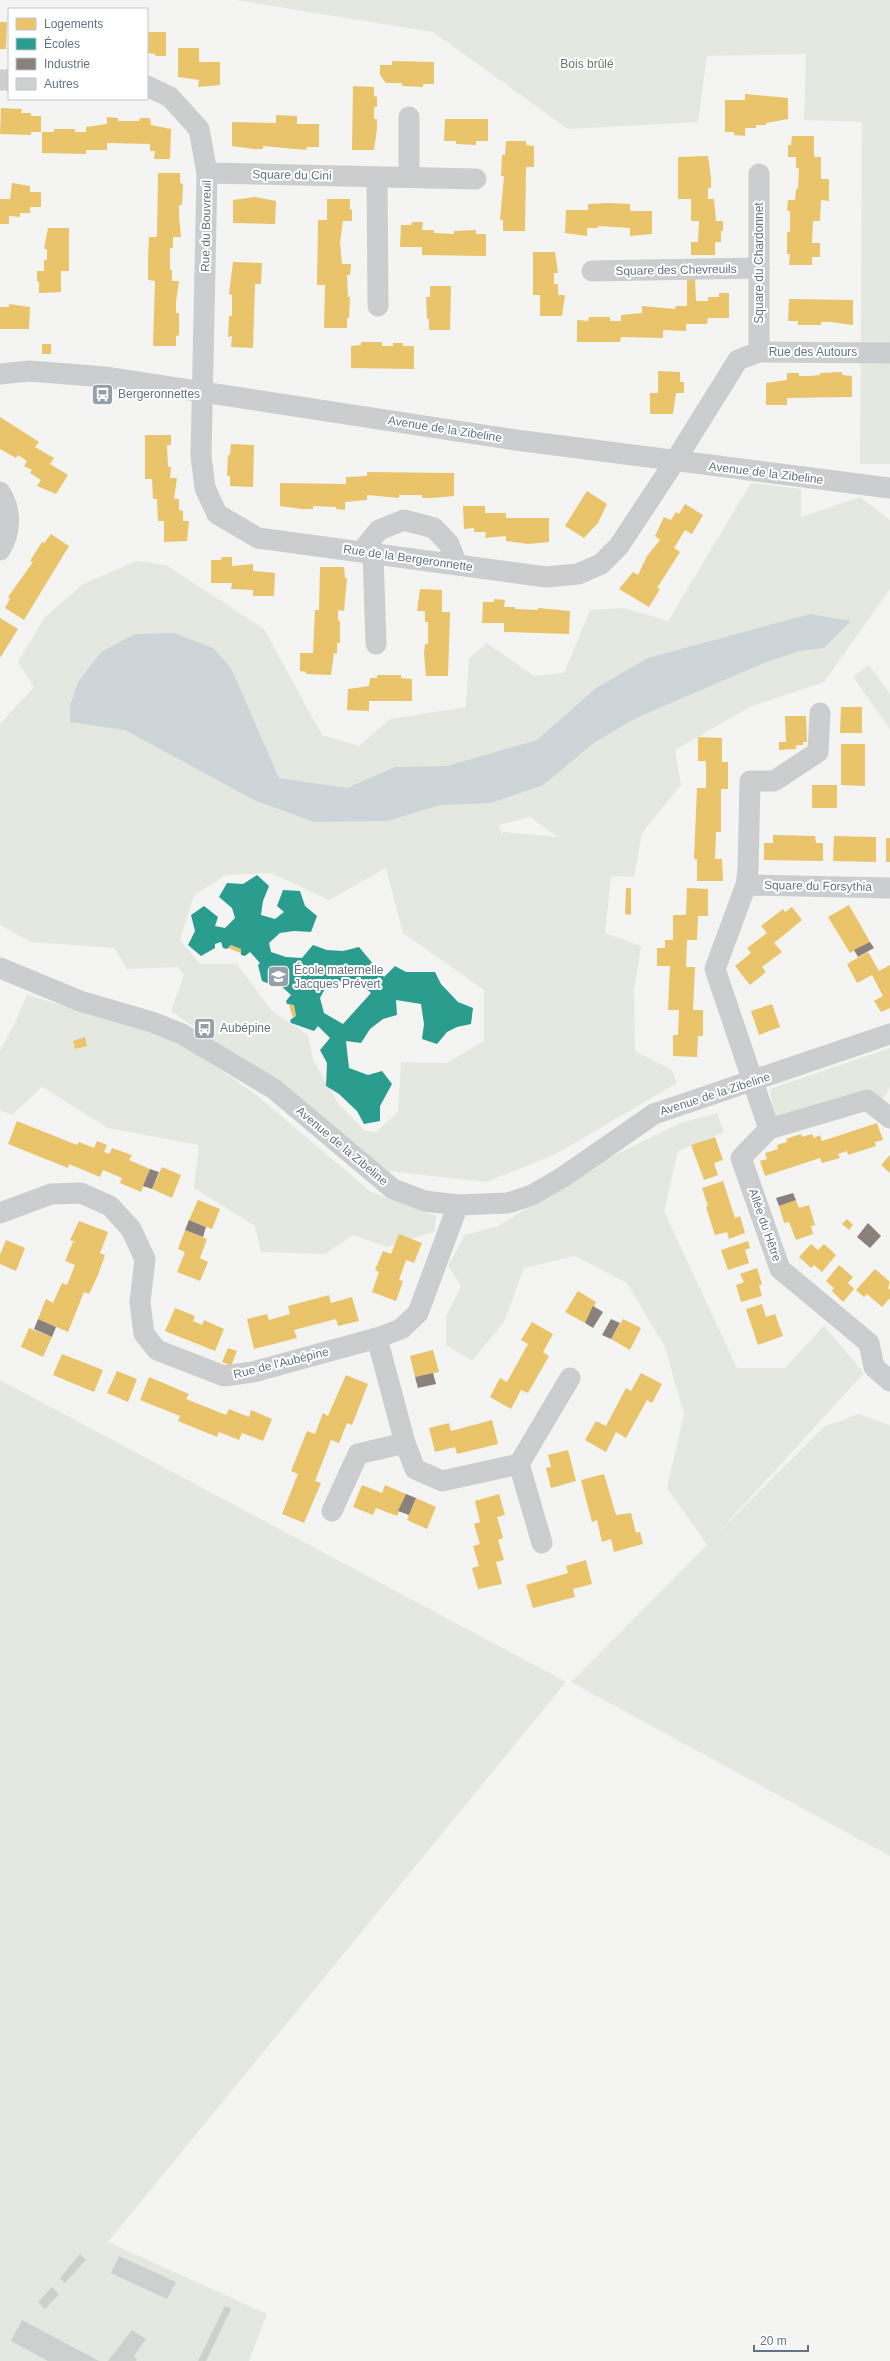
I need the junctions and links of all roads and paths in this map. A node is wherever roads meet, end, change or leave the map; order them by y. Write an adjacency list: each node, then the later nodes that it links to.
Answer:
1 (148, 86): 3 (street, Rue du Bouvreuil)
2 (409, 117): 6 (street)
3 (207, 173): 5 (street, Square du Cini); 14 (street, Rue du Bouvreuil)
4 (759, 174): 8 (street, Square du Chardonnet)
5 (376, 177): 6 (street, Square du Cini); 10 (street)
6 (409, 178): 7 (street, Square du Cini)
7 (476, 179)
8 (759, 268): 9 (street, Square des Chevreuils); 11 (street, Square du Chardonnet)
9 (592, 271)
10 (378, 306)
11 (759, 352): 12 (street, Rue des Autours); 15 (street, Rue des Autours)
12 (890, 353)
13 (0, 374): 14 (street, Avenue de la Zibeline)
14 (202, 392): 15 (street, Avenue de la Zibeline); 19 (street, Rue de la Bergeronnette)
15 (675, 462): 16 (street, Avenue de la Zibeline); 20 (street, Rue de la Bergeronnette)
16 (890, 488)
17 (0, 492): 18 (street)
18 (0, 550)
19 (367, 553): 20 (street, Rue de la Bergeronnette); 20 (street); 21 (street)
20 (457, 565)
21 (376, 644)
22 (820, 713): 23 (street, Square du Forsythia)
23 (746, 885): 24 (street, Square du Forsythia); 27 (street, Square du Forsythia)
24 (890, 888)
25 (0, 968): 30 (street, Avenue de la Zibeline)
26 (890, 1034): 27 (street, Avenue de la Zibeline)
27 (752, 1082): 29 (street, Square du Forsythia); 30 (street, Avenue de la Zibeline)
28 (890, 1118): 29 (street)
29 (769, 1129): 34 (street, Allée du Hêtre)
30 (458, 1205): 32 (street, Rue de l'Aubépine)
31 (0, 1213): 32 (street, Rue de l'Aubépine)
32 (377, 1338): 35 (street)
33 (570, 1378): 36 (street)
34 (890, 1380)
35 (405, 1443): 36 (street); 37 (street)
36 (519, 1464): 38 (street)
37 (332, 1511)
38 (542, 1543)

